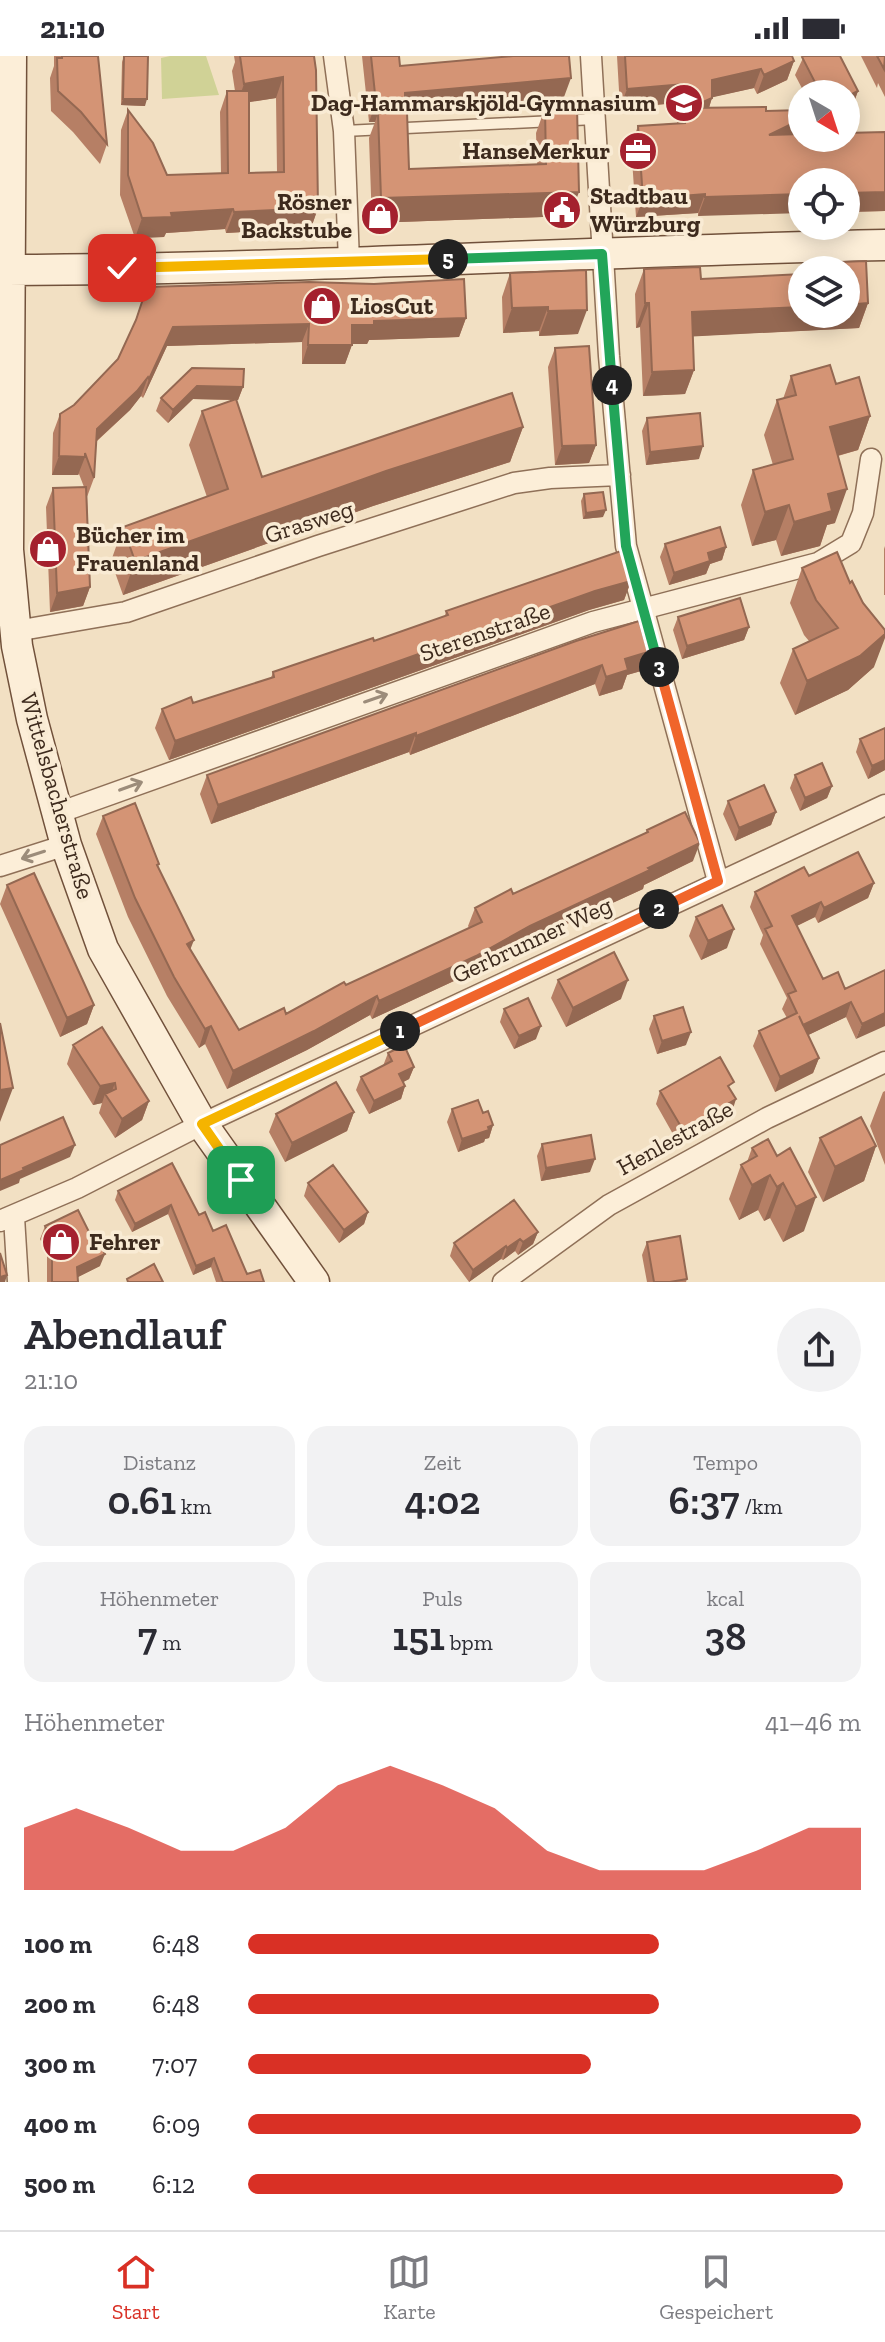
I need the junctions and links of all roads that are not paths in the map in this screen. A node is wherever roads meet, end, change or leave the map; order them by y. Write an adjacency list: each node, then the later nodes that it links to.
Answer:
1 (11, 56): 9 (street, Wittelsbacherstraße)
2 (334, 56): 5 (street)
3 (591, 56): 4 (street)
4 (595, 119): 5 (lane); 7 (street)
5 (344, 131): 8 (street)
6 (885, 245): 7 (street)
7 (602, 254): 8 (street); 11 (street)
8 (349, 262): 9 (street)
9 (8, 270): 12 (street, Wittelsbacherstraße)
10 (871, 459): 13 (street, Sterenstraße)
11 (620, 475): 13 (street); 14 (street, Grasweg)
12 (4, 550): 14 (street, Wittelsbacherstraße)
13 (642, 609): 16 (street, Sterenstraße, one-way to 13); 19 (street)
14 (16, 631): 16 (street, Wittelsbacherstraße)
15 (885, 805): 19 (street, Gerbrunner Weg)
16 (58, 813): 17 (street, Wittelsbacherstraße)
17 (66, 845): 18 (street, one-way to 18); 21 (street, Wittelsbacherstraße)
18 (0, 866)
19 (718, 881): 21 (street, Gerbrunner Weg)
20 (885, 1062): 25 (street, Henlestraße)
21 (202, 1124): 22 (street, Gerbrunner Weg); 24 (street, Wittelsbacherstraße)
22 (7, 1219): 23 (street)
23 (18, 1282)
24 (314, 1282)
25 (503, 1282)

